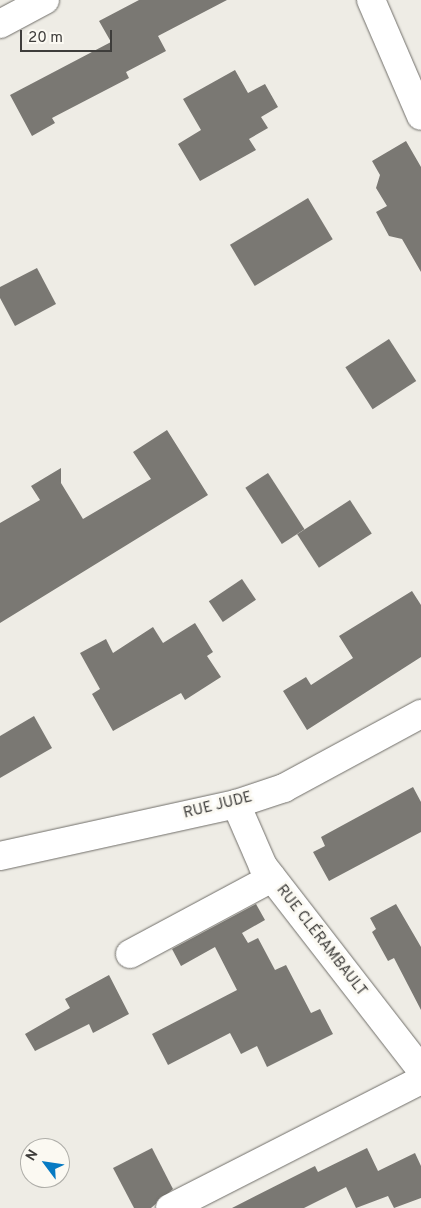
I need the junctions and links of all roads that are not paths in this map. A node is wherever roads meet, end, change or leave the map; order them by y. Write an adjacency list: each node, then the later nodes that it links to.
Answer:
1 (45, 0): 3 (street)
2 (371, 0): 4 (street)
3 (0, 24)
4 (421, 116)
5 (421, 714): 6 (street, RUE JUDE)
6 (236, 804): 7 (street, RUE JUDE); 8 (street, RUE CLÉRAMBAULT)
7 (0, 856)
8 (272, 878): 9 (street); 10 (street, RUE CLÉRAMBAULT)
9 (130, 954)
10 (421, 1070)
11 (421, 1080): 12 (street)
12 (170, 1208)

